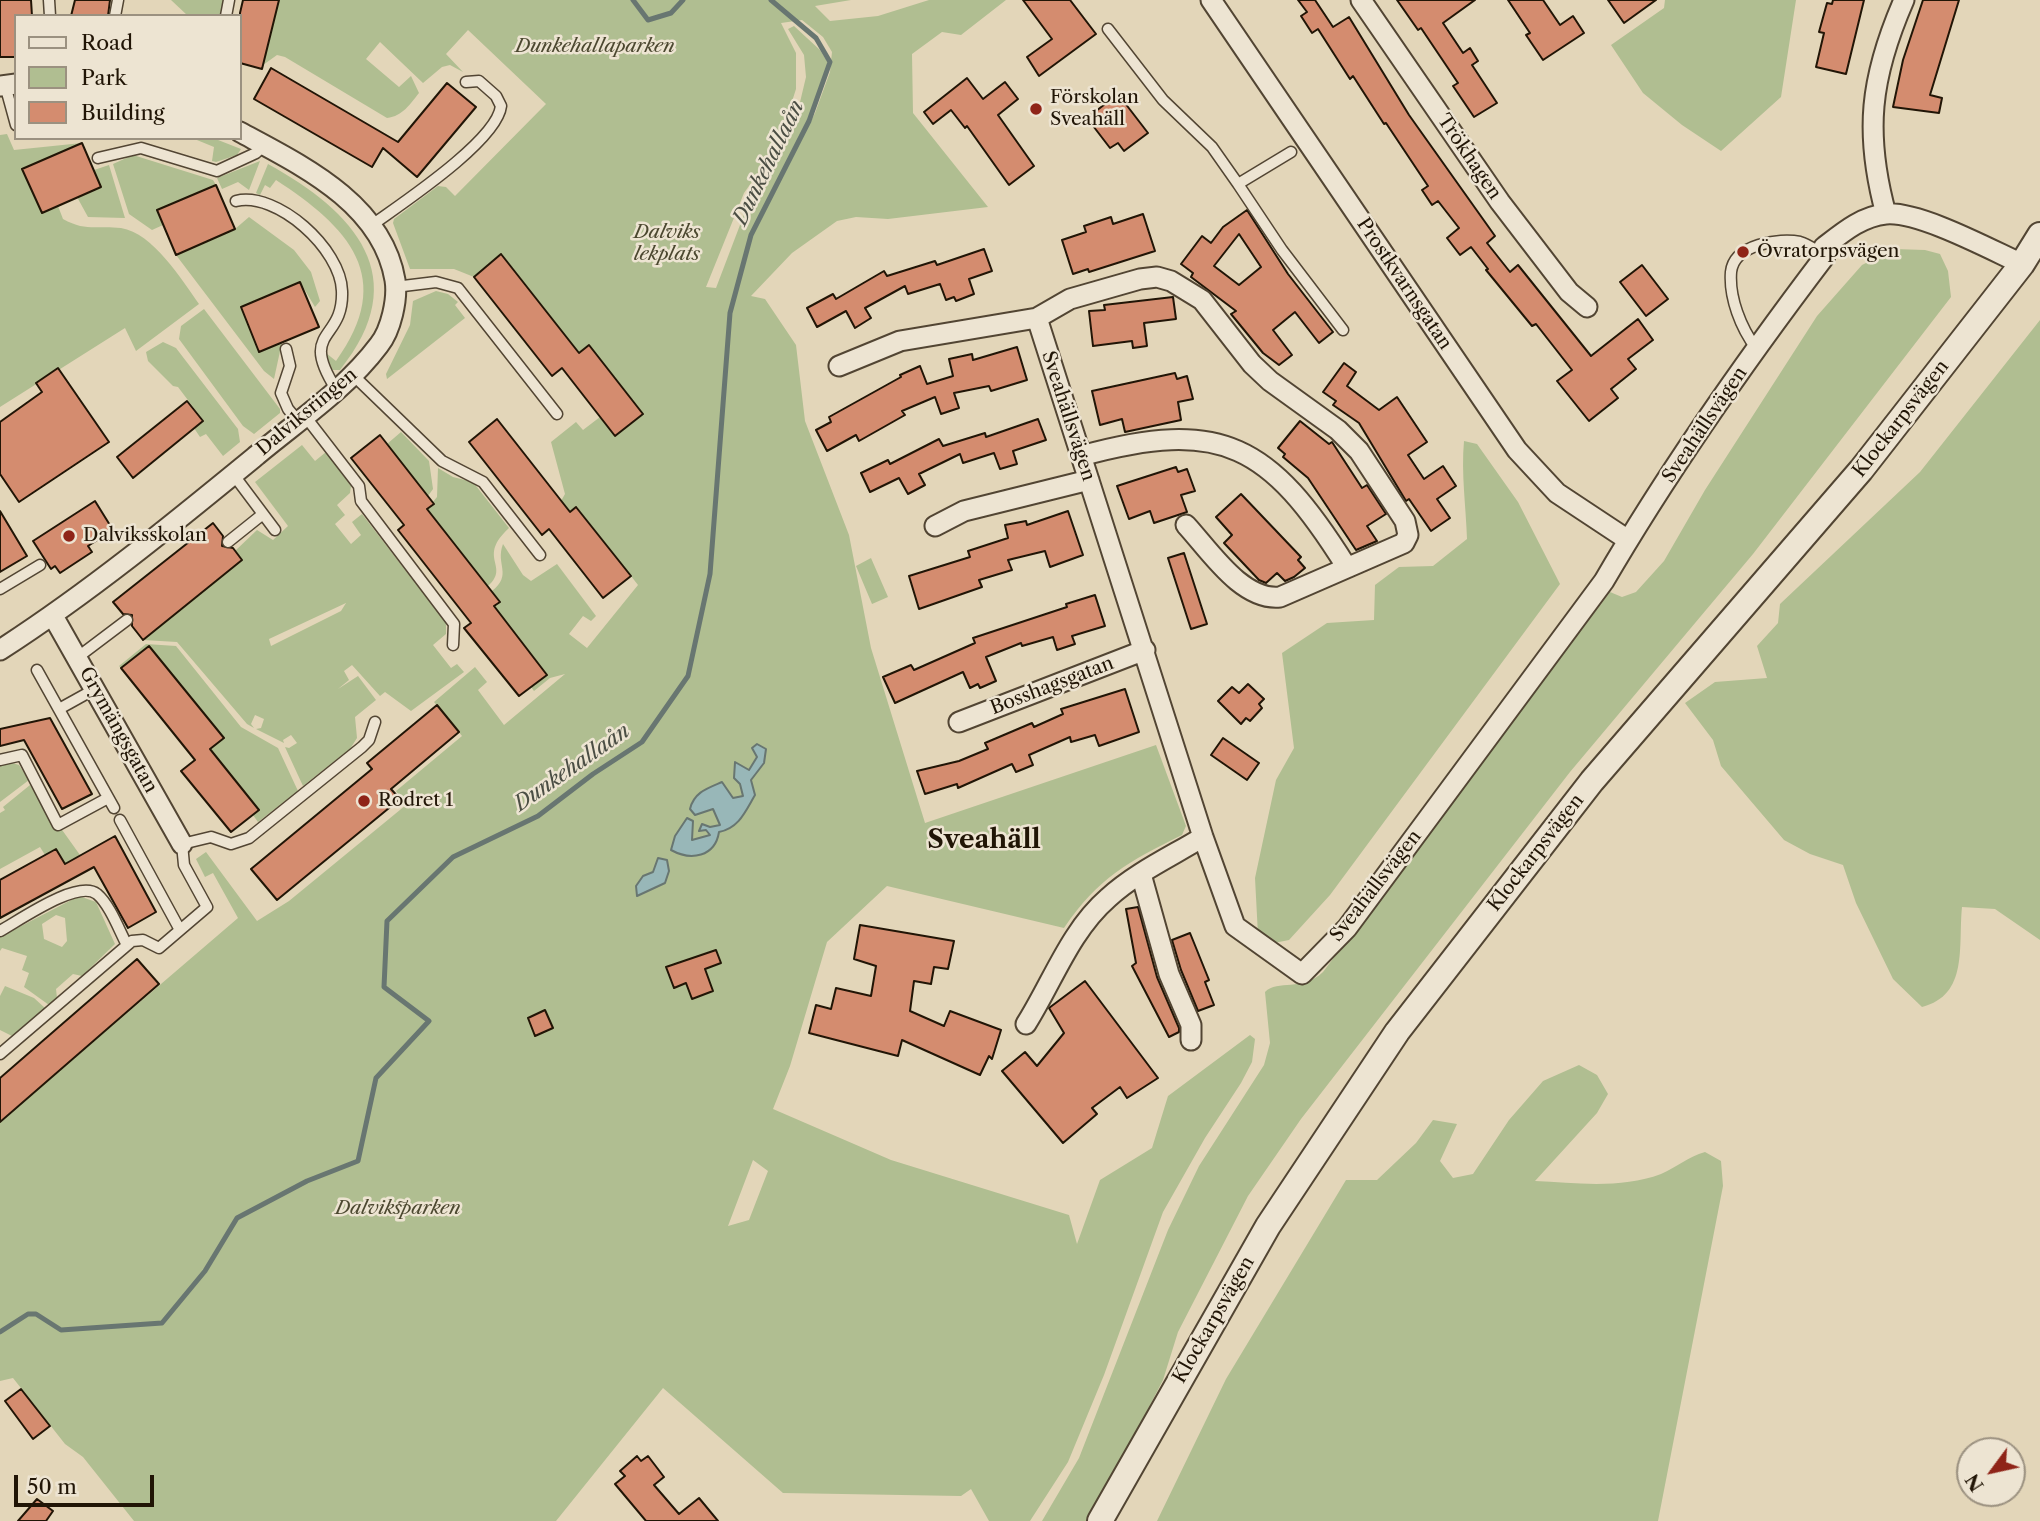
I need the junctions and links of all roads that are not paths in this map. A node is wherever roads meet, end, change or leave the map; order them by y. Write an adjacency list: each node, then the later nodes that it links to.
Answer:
1 (1211, 0): 39 (street, Prostkvarnsgatan)
2 (1361, 0): 22 (street, Trökhagen)
3 (1904, 0): 16 (street)
4 (1108, 29): 14 (lane)
5 (466, 82): 17 (lane)
6 (7, 85): 7 (lane)
7 (14, 116)
8 (242, 133): 10 (street, Dalviksringen)
9 (123, 140): 11 (lane)
10 (264, 145): 11 (lane); 17 (street, Dalviksringen)
11 (125, 150): 13 (lane)
12 (1291, 152): 14 (lane)
13 (98, 158)
14 (1238, 184): 24 (lane)
15 (236, 201): 29 (lane)
16 (1886, 214): 19 (street, Sveahällsvägen); 20 (street)
17 (372, 225): 21 (street, Dalviksringen)
18 (2040, 234): 20 (street, Klockarpsvägen)
19 (1825, 256): 25 (street, Sveahällsvägen); 25 (lane)
20 (2022, 264): 69 (street, Klockarpsvägen)
21 (394, 287): 28 (street, Dalviksringen); 30 (lane)
22 (1587, 307)
23 (1037, 318): 27 (street); 32 (street, Sveahällsvägen); 43 (street)
24 (1343, 330)
25 (1756, 348): 39 (street, Sveahällsvägen)
26 (286, 349): 31 (lane)
27 (839, 366)
28 (353, 375): 29 (street, Dalviksringen); 41 (lane)
29 (337, 389): 31 (street, Dalviksringen)
30 (557, 414)
31 (301, 418): 33 (street, Dalviksringen); 47 (lane)
32 (1081, 456): 34 (street, Sveahällsvägen); 43 (street)
33 (233, 474): 35 (lane); 45 (street, Dalviksringen)
34 (1089, 480): 36 (street); 48 (street, Sveahällsvägen)
35 (263, 514): 38 (lane); 40 (lane)
36 (935, 526)
37 (1186, 526): 43 (street)
38 (275, 530)
39 (1628, 540): 60 (street, Sveahällsvägen)
40 (228, 542)
41 (540, 555)
42 (40, 565): 44 (lane)
43 (1346, 566)
44 (0, 589)
45 (53, 616): 49 (street, Dalviksringen); 50 (street, Grymängsgatan)
46 (127, 620): 50 (lane)
47 (453, 645)
48 (1145, 649): 55 (street, Bosshagsgatan); 60 (street, Sveahällsvägen)
49 (0, 650)
50 (78, 657): 52 (street, Grymängsgatan)
51 (37, 670): 53 (lane)
52 (96, 688): 53 (lane); 61 (street, Grymängsgatan)
53 (59, 709): 57 (lane)
54 (375, 722): 61 (lane)
55 (959, 722)
56 (0, 760): 57 (lane)
57 (108, 798): 58 (lane)
58 (114, 808)
59 (120, 820): 63 (lane)
60 (1203, 837): 62 (street)
61 (182, 844): 63 (lane)
62 (1141, 874): 66 (street); 67 (street)
63 (180, 930): 65 (lane)
64 (0, 931): 65 (lane)
65 (127, 945): 68 (lane)
66 (1026, 1024)
67 (1191, 1040)
68 (0, 1054)
69 (1100, 1521)

